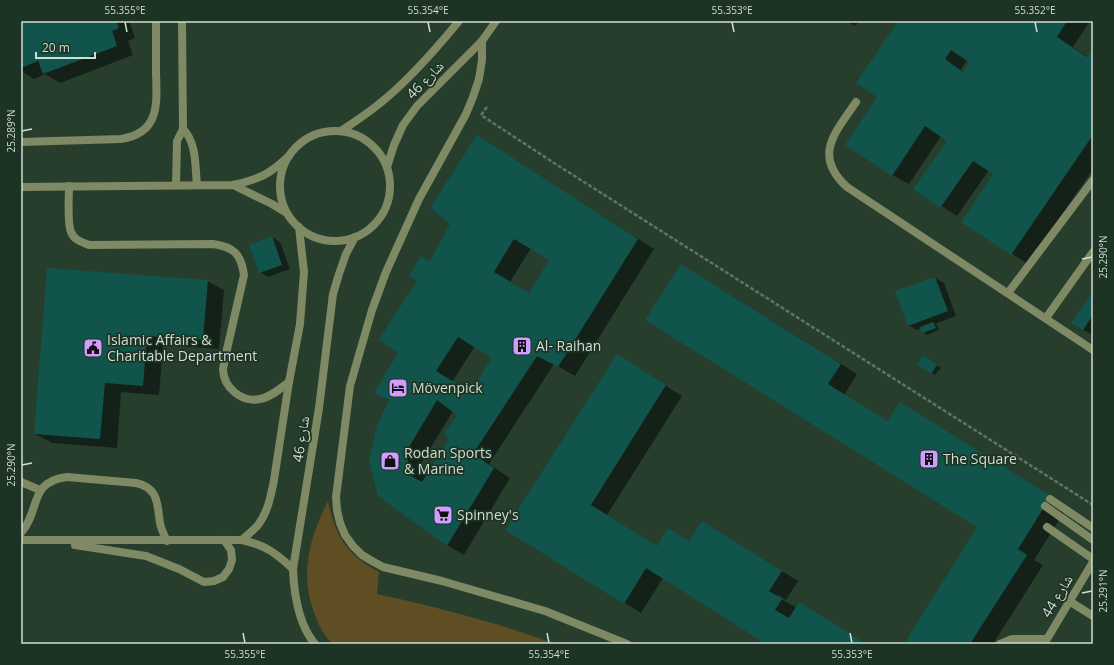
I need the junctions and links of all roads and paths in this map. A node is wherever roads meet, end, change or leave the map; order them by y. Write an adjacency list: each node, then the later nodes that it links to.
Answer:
1 (156, 21): 10 (street)
2 (182, 21): 8 (street)
3 (459, 21): 9 (street, شارع 46)
4 (496, 21): 5 (street, شارع 46)
5 (482, 41): 12 (street, شارع 46); 48 (street)
6 (856, 102): 23 (street)
7 (487, 107): 30 (path)
8 (183, 129): 16 (street); 17 (street)
9 (341, 131): 11 (street); 12 (street)
10 (21, 142)
11 (289, 156): 14 (street); 19 (street)
12 (387, 167): 21 (street)
13 (1093, 180): 23 (street)
14 (233, 185): 17 (street); 19 (street)
15 (69, 186): 16 (street); 18 (street); 26 (street)
16 (176, 186): 17 (street)
17 (197, 186)
18 (21, 187)
19 (288, 213): 20 (street)
20 (299, 227): 21 (street); 26 (street, شارع 46)
21 (356, 237): 43 (street, شارع 46)
22 (1093, 252): 24 (street)
23 (1008, 293): 24 (street)
24 (1046, 318): 25 (street)
25 (1093, 350)
26 (289, 382): 38 (street, شارع 46)
27 (21, 482): 28 (street)
28 (40, 490): 34 (street); 36 (street)
29 (1050, 499): 33 (street)
30 (1093, 505)
31 (1045, 506): 39 (street)
32 (1046, 527): 41 (street)
33 (1093, 528)
34 (21, 533)
35 (21, 540): 40 (street)
36 (167, 540): 37 (street); 40 (street)
37 (224, 540): 38 (street); 40 (street)
38 (242, 540): 43 (street)
39 (1093, 540)
40 (41, 541)
41 (1093, 559)
42 (1093, 562): 44 (street, شارع 44)
43 (293, 569): 47 (street, شارع 46)
44 (1070, 601): 45 (street); 46 (street, شارع 44)
45 (1093, 616)
46 (1045, 641): 49 (street)
47 (315, 644)
48 (627, 644)
49 (1000, 644)

